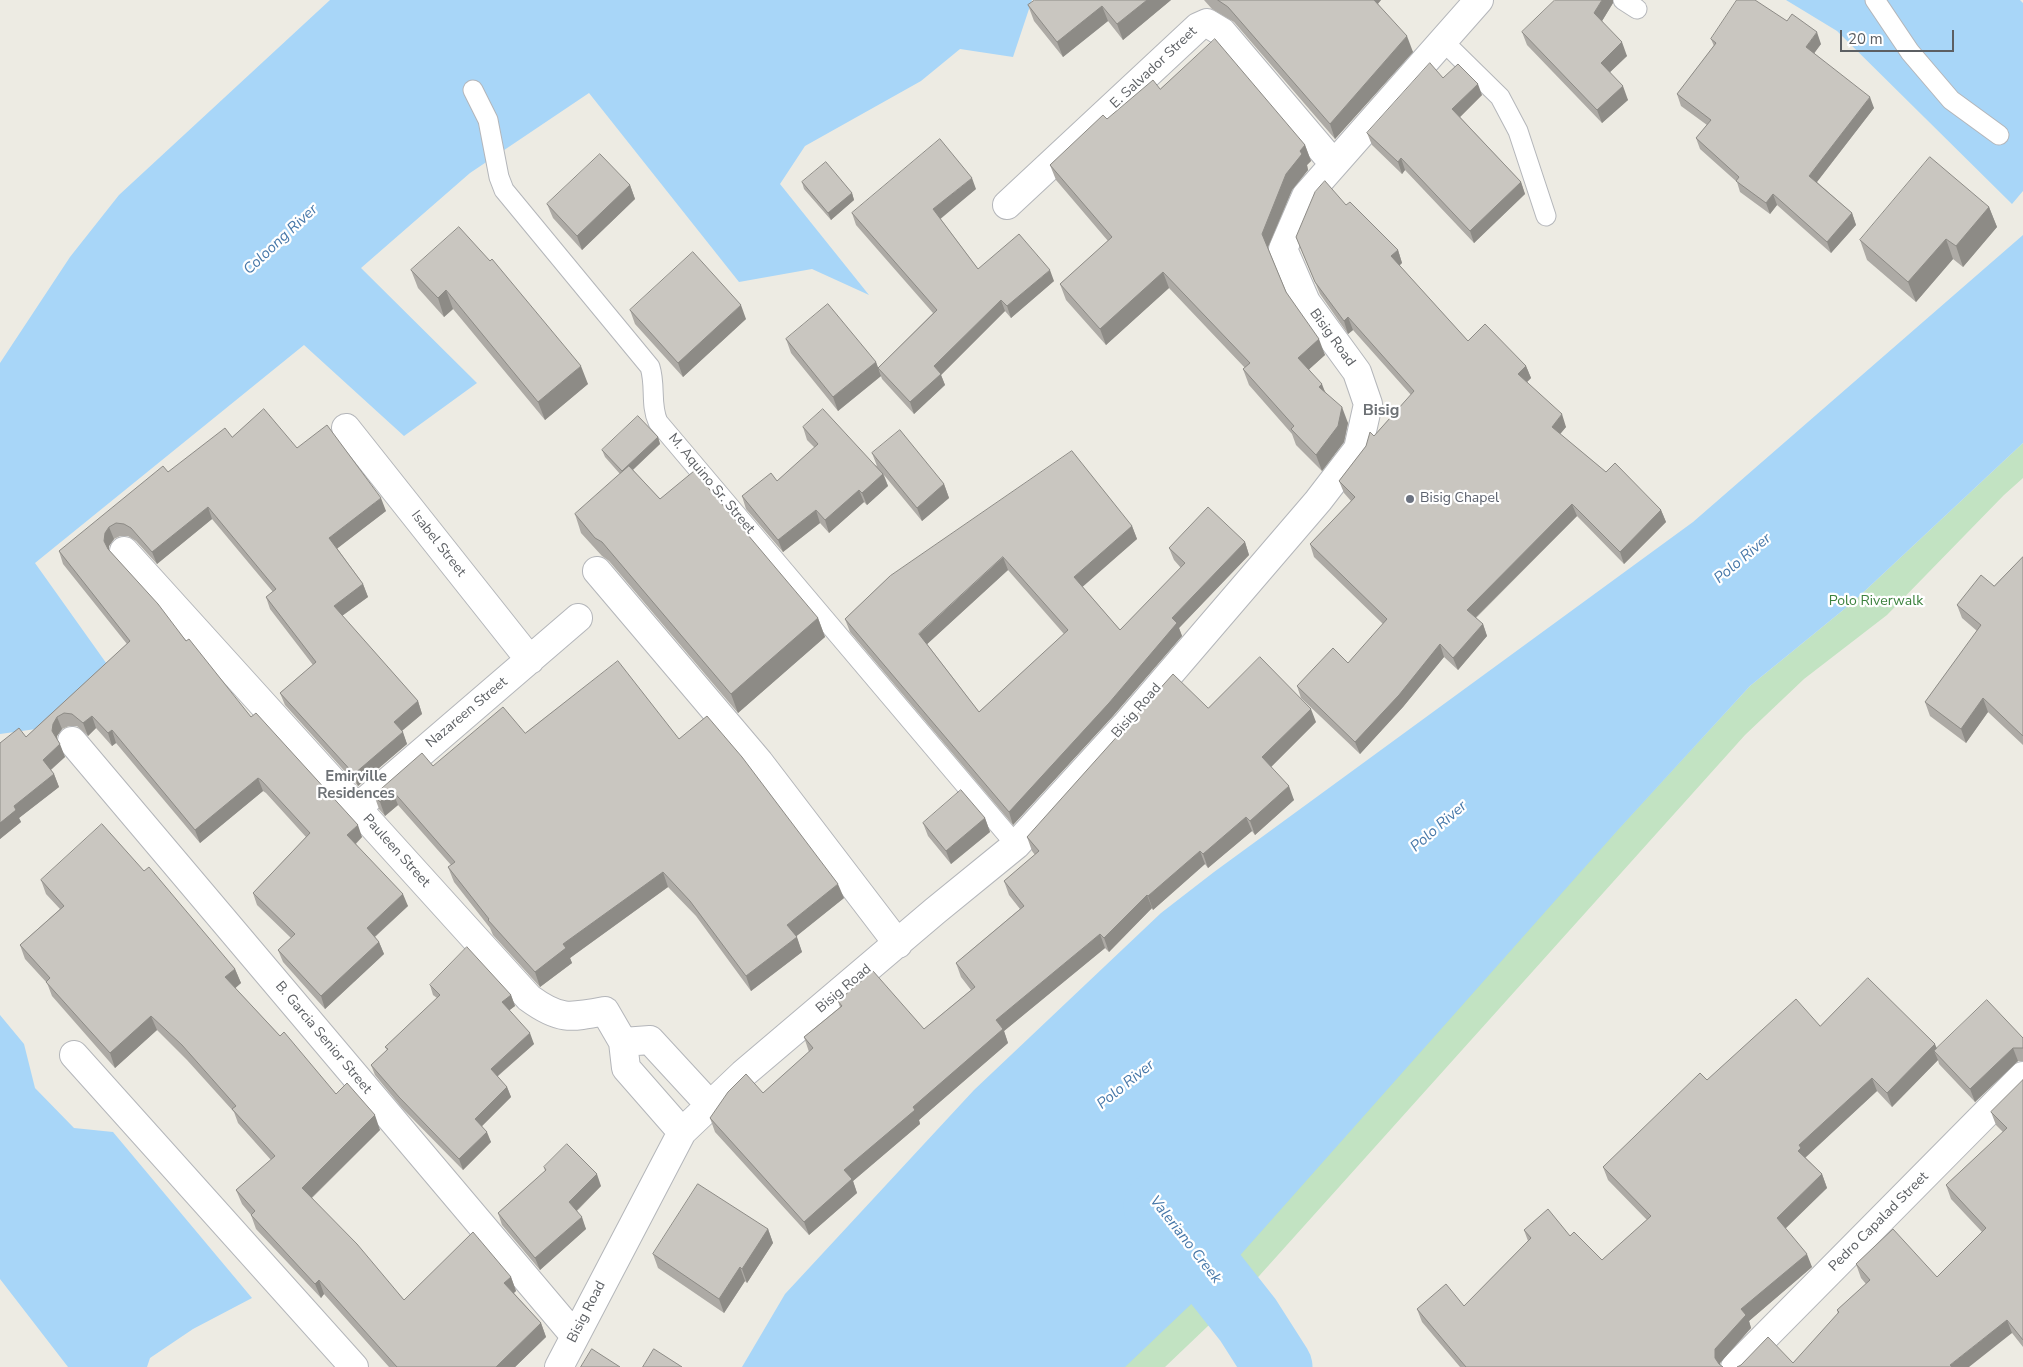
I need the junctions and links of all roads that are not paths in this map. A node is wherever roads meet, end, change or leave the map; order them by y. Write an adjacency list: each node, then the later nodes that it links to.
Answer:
1 (1479, 0): 3 (street, Bisig Road)
2 (1875, 0): 5 (lane)
3 (1443, 41): 6 (street, Bisig Road); 8 (lane)
4 (473, 90): 16 (lane, M. Aquino Sr. Street)
5 (1999, 135)
6 (1334, 164): 7 (street, E. Salvador Street); 16 (street, Bisig Road)
7 (1007, 205)
8 (1546, 216)
9 (346, 428): 13 (street, Isabel Street)
10 (124, 550): 15 (street, Pauleen Street)
11 (597, 571): 17 (street)
12 (578, 618): 13 (street, Nazareen Street)
13 (530, 660): 15 (street, Nazareen Street)
14 (72, 741): 23 (street, B. Garcia Senior Street)
15 (356, 808): 18 (street, Pauleen Street)
16 (1016, 845): 17 (street, Bisig Road)
17 (898, 944): 21 (street, Bisig Road)
18 (623, 1042): 21 (street); 22 (street, Pauleen Street)
19 (74, 1054): 24 (street)
20 (2023, 1076): 26 (street, Pedro Capalad Street)
21 (709, 1104): 22 (street, Bisig Road)
22 (682, 1132): 23 (street, Bisig Road)
23 (575, 1336): 25 (street, Bisig Road)
24 (354, 1367)
25 (560, 1367)
26 (1735, 1367)

